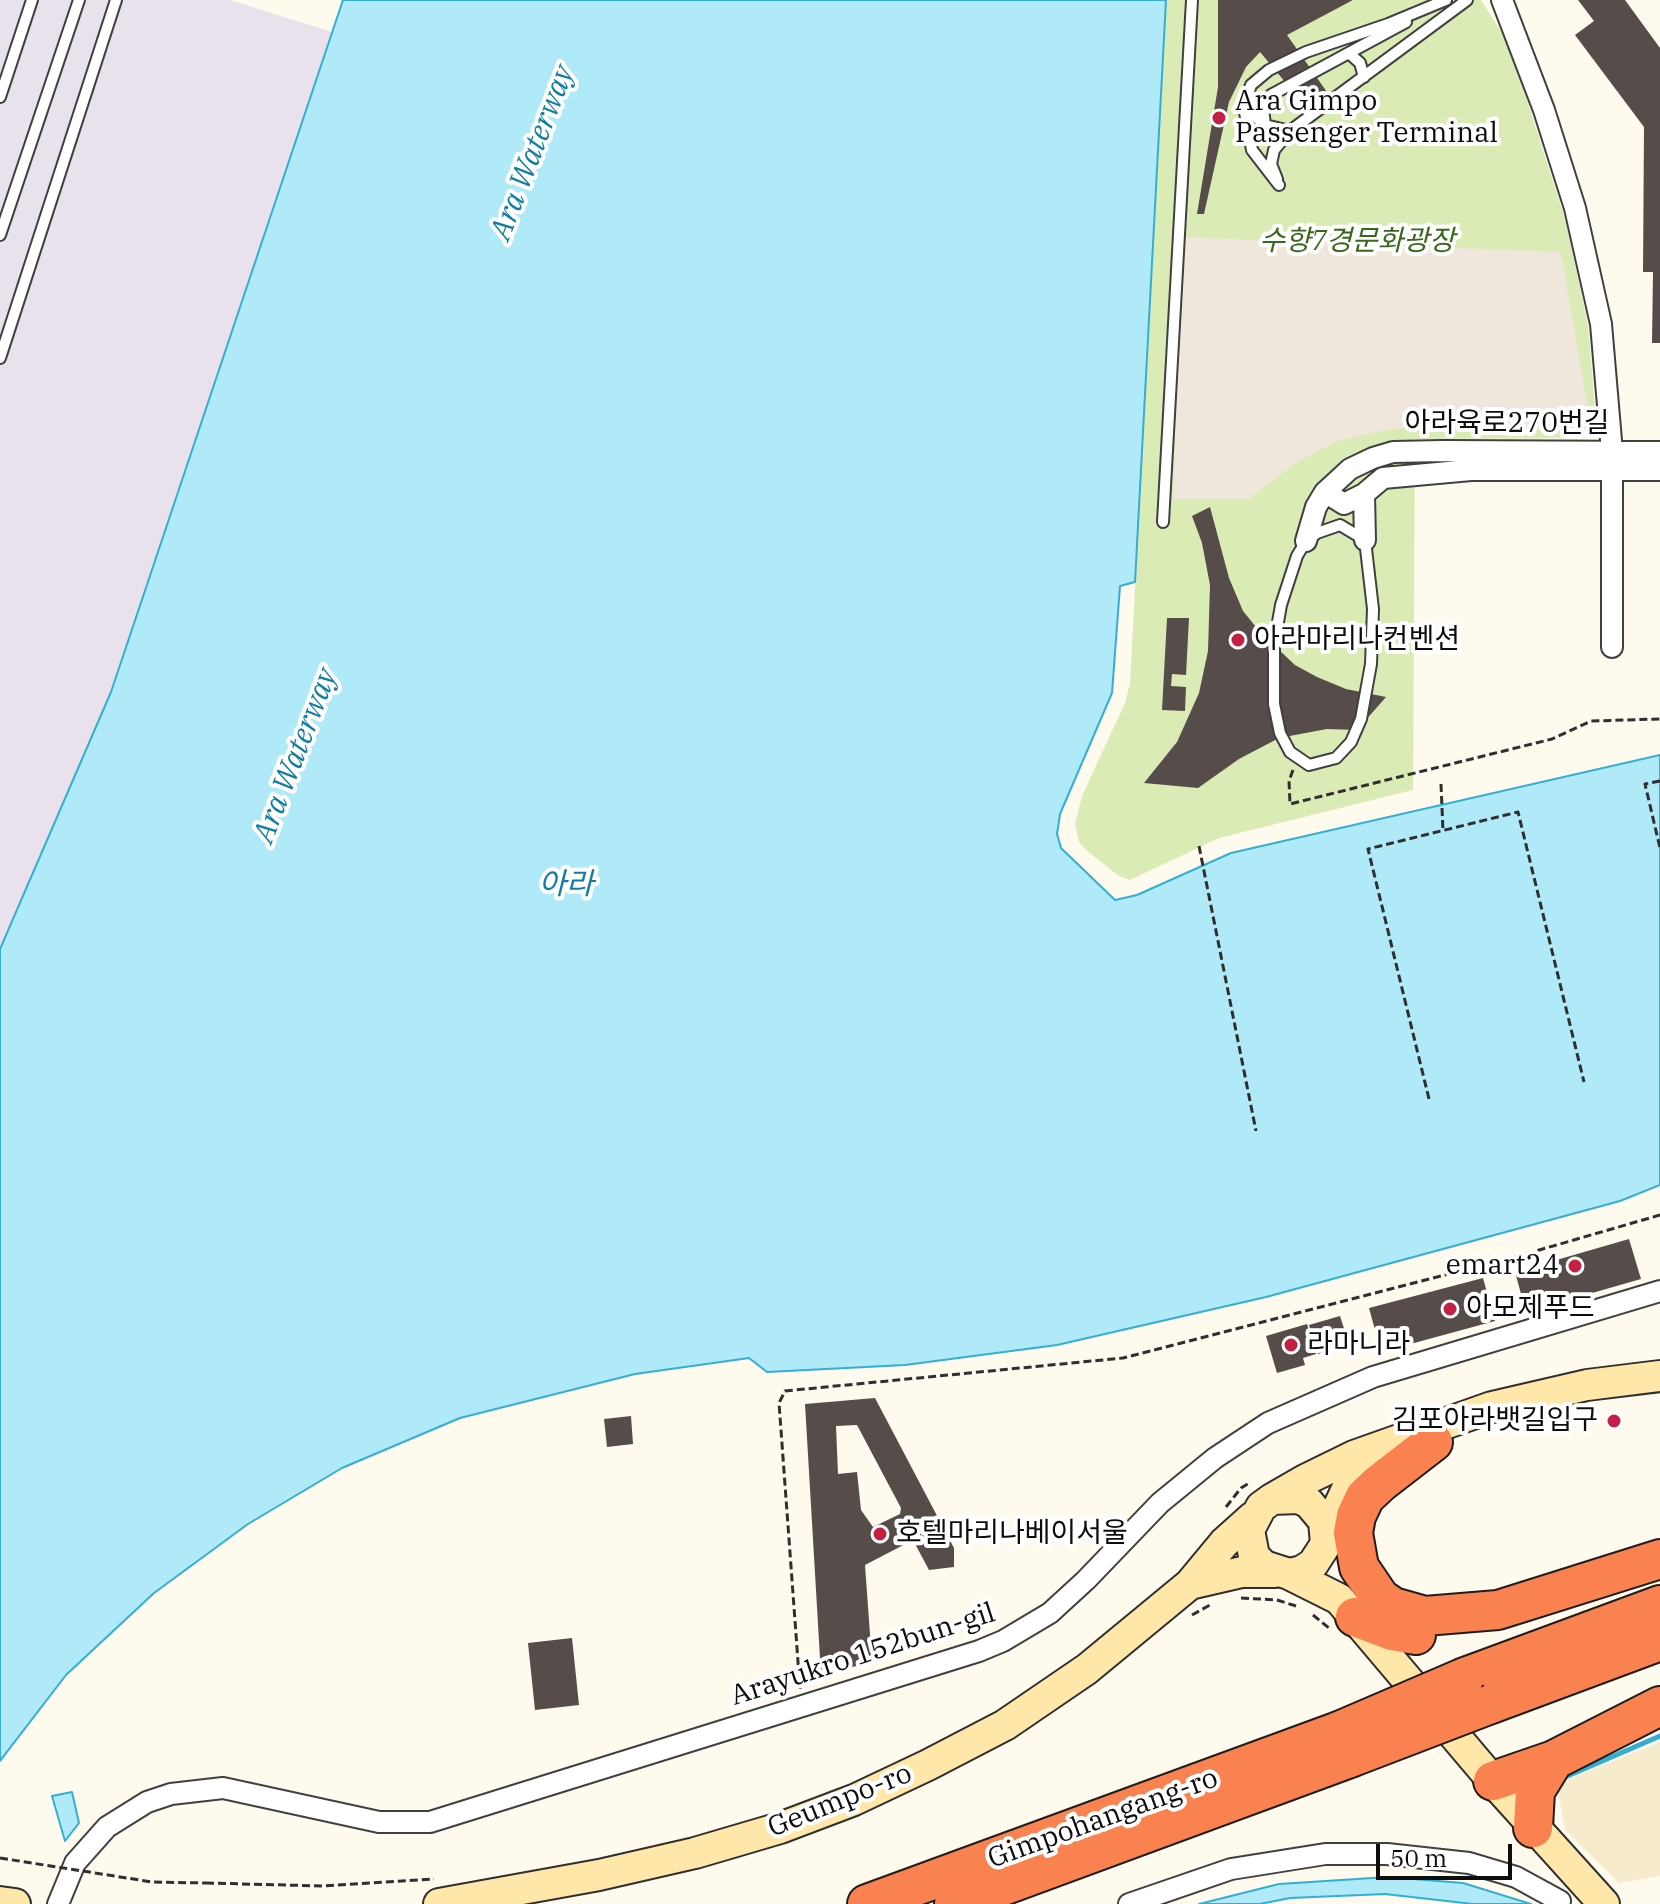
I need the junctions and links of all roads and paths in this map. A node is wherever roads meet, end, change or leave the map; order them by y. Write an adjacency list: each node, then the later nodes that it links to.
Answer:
1 (32, 0): 11 (lane)
2 (79, 0): 15 (lane)
3 (117, 0): 16 (lane)
4 (1192, 0): 24 (lane)
5 (1446, 0): 8 (lane)
6 (1467, 0): 10 (lane)
7 (1502, 0): 19 (street)
8 (1431, 5): 9 (lane); 12 (lane)
9 (1350, 54): 10 (lane); 13 (lane)
10 (1364, 77): 14 (lane)
11 (0, 97)
12 (1244, 107): 13 (lane); 14 (lane)
13 (1265, 125): 14 (lane)
14 (1290, 131)
15 (0, 235)
16 (0, 358)
17 (1393, 452): 19 (street, 아라육로270번길); 21 (street); 22 (street, 아라육로270번길)
18 (1660, 452): 19 (street, 아라육로270번길)
19 (1612, 461): 20 (street, 아라육로270번길); 21 (street, 아라육로270번길); 27 (street)
20 (1660, 470)
21 (1397, 474): 23 (street, 아라육로270번길)
22 (1325, 492): 23 (street); 26 (street, 아라육로270번길)
23 (1364, 494): 25 (street)
24 (1163, 522)
25 (1365, 540): 26 (lane); 29 (lane)
26 (1306, 541): 29 (lane)
27 (1612, 647)
28 (1660, 719): 29 (path)
29 (1298, 760)
30 (1660, 781): 34 (path)
31 (1441, 784): 32 (path)
32 (1443, 831): 35 (path); 36 (path)
33 (1199, 846): 37 (path)
34 (1660, 848)
35 (1584, 1082)
36 (1429, 1099)
37 (1256, 1131)
38 (1660, 1215): 52 (path)
39 (1660, 1291): 52 (street, Arayukro 152bun-gil)
40 (1660, 1376): 43 (main road)
41 (1660, 1394): 42 (main road)
42 (1433, 1442): 44 (main road); 50 (highway)
43 (1263, 1508): 44 (main road); 46 (main road); 47 (main road)
44 (1326, 1538): 46 (main road); 49 (main road)
45 (1660, 1559): 50 (highway)
46 (1282, 1573): 47 (main road); 49 (main road)
47 (1190, 1584): 61 (main road, Geumpo-ro)
48 (1660, 1605): 54 (highway, bridge)
49 (1347, 1608): 50 (highway); 56 (main road)
50 (1498, 1610)
51 (1660, 1641): 54 (highway, bridge)
52 (801, 1706): 59 (street, Arayukro 152bun-gil)
53 (1660, 1706): 55 (highway)
54 (1344, 1745): 66 (highway, Gimpohangang-ro); 67 (highway, Gimpohangang-ro)
55 (1554, 1760): 56 (highway); 57 (highway)
56 (1493, 1781): 57 (main road)
57 (1533, 1828): 60 (main road)
58 (0, 1858): 59 (path, bridge)
59 (71, 1870): 61 (path, bridge); 65 (street, Arayukro 152bun-gil)
60 (1582, 1880): 63 (street); 69 (main road)
61 (438, 1891)
62 (0, 1902): 64 (main road)
63 (1559, 1902): 68 (street)
64 (15, 1904)
65 (58, 1904)
66 (867, 1904)
67 (954, 1904)
68 (1129, 1904)
69 (1604, 1904)

